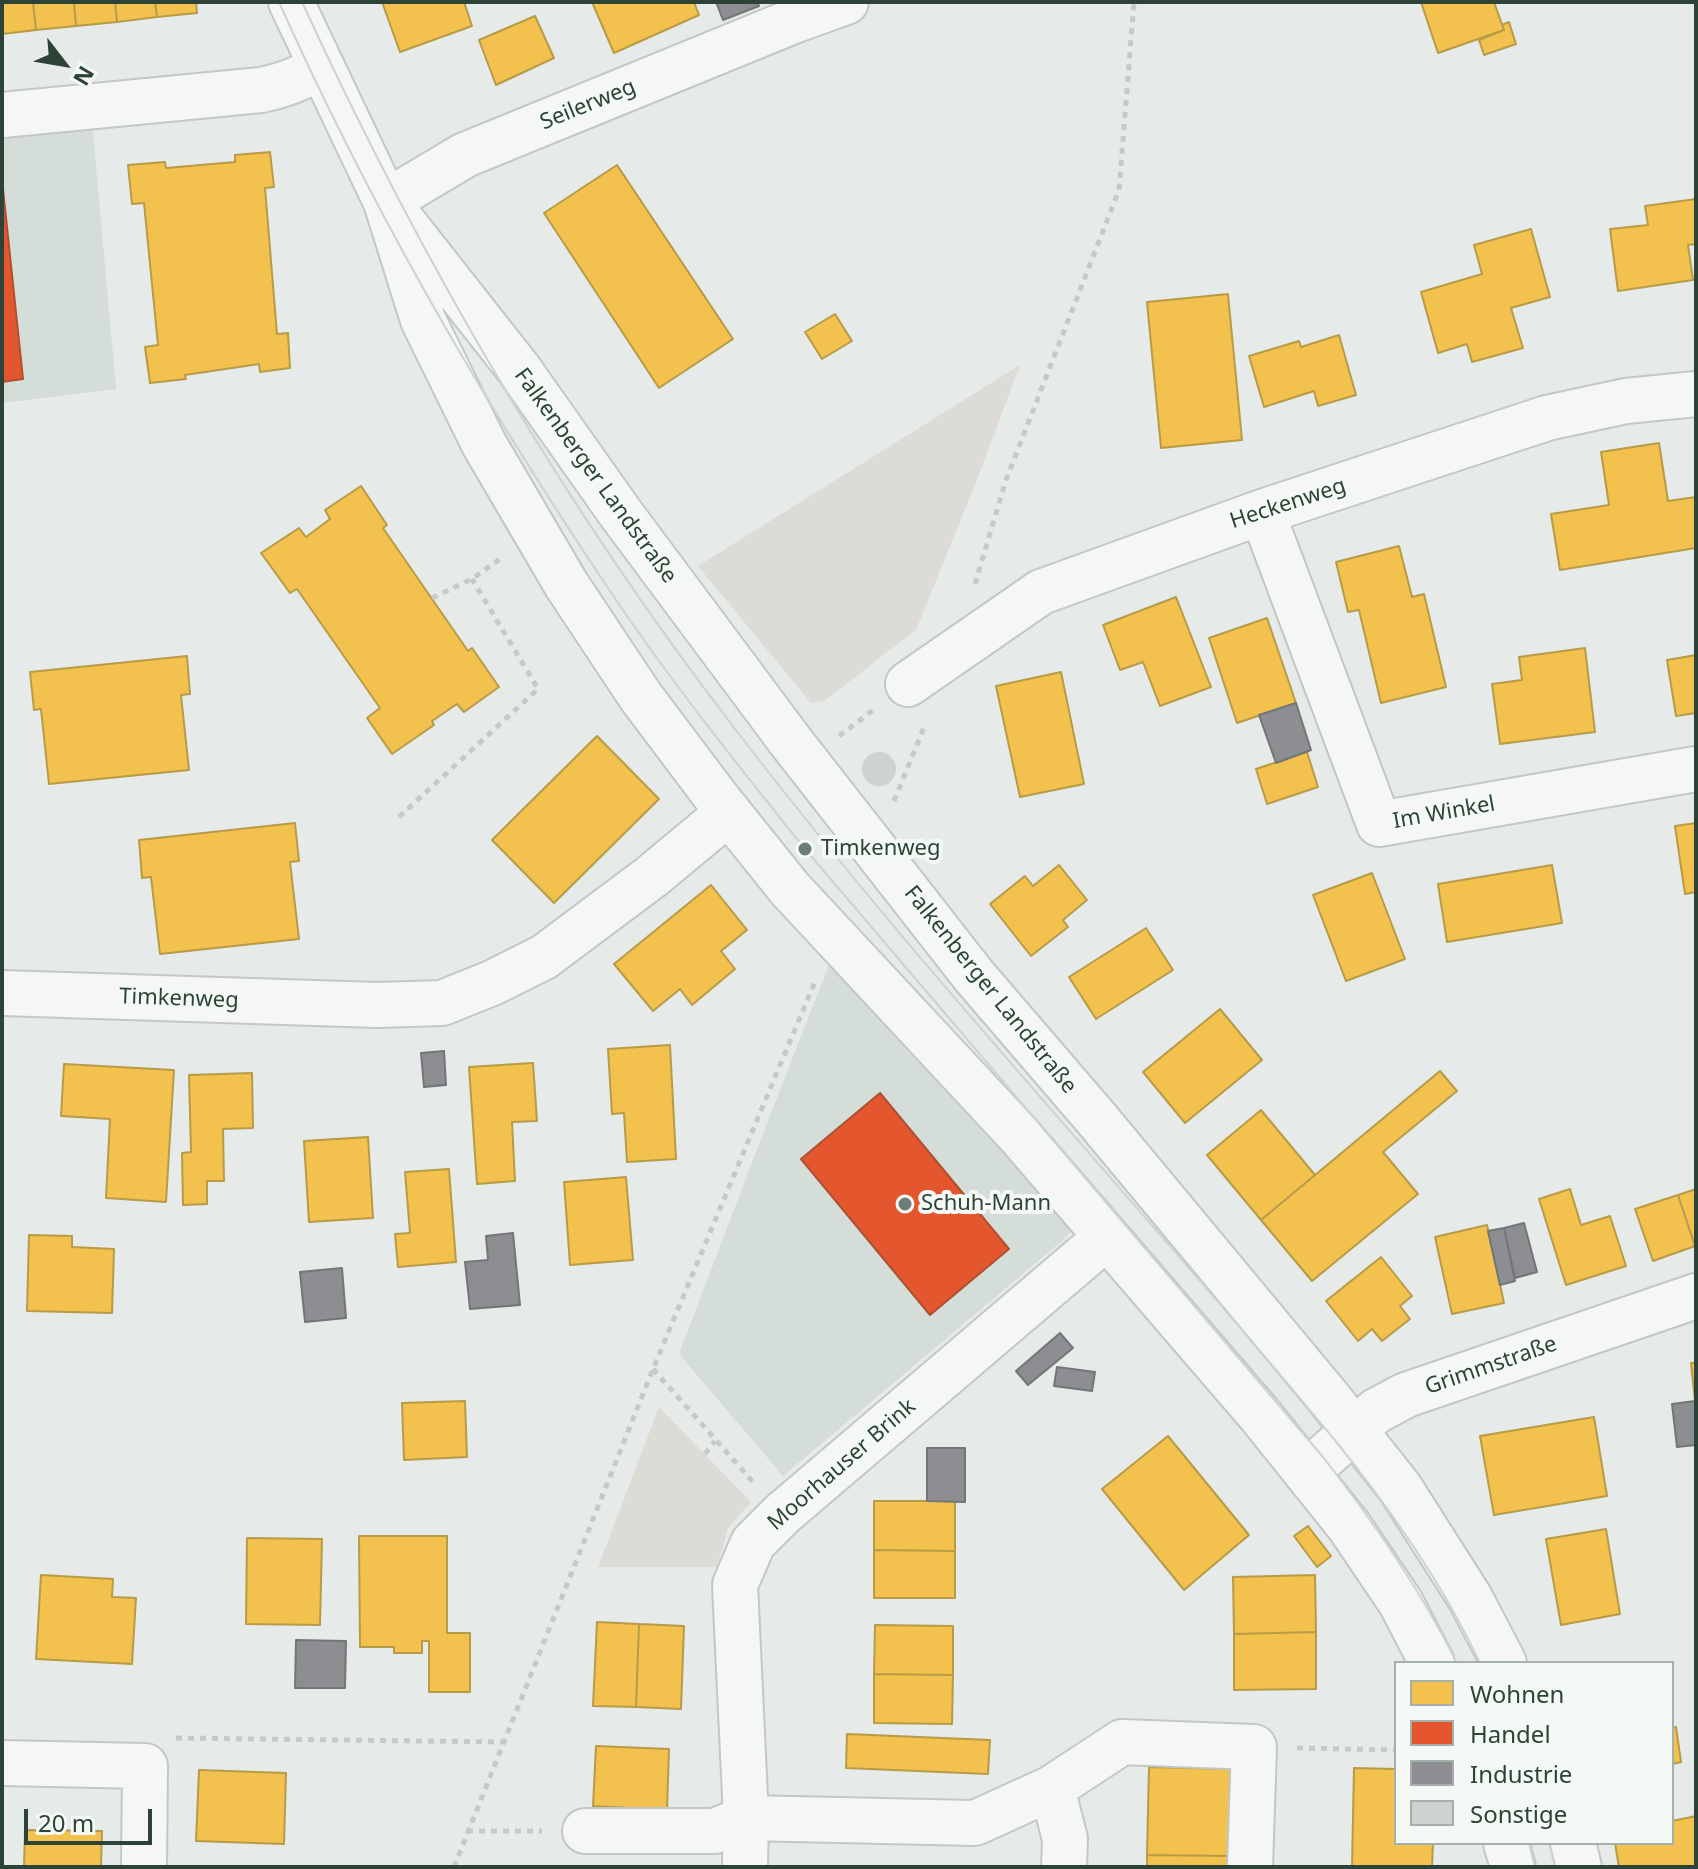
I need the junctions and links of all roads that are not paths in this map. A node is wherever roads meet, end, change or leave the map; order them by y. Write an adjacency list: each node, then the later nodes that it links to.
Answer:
1 (291, 2): 4 (street, Falkenberger Landstraße)
2 (846, 2): 3 (street, Seilerweg)
3 (792, 11): 6 (street, Seilerweg)
4 (322, 67): 5 (street); 6 (street, Falkenberger Landstraße)
5 (2, 115)
6 (386, 202): 11 (street, Falkenberger Landstraße); 15 (street, Falkenberger Landstraße)
7 (1696, 394): 8 (street, Heckenweg)
8 (1262, 512): 9 (street, Heckenweg); 10 (street, Im Winkel)
9 (908, 684)
10 (1696, 769)
11 (728, 813): 12 (street, Timkenweg); 13 (street, Falkenberger Landstraße)
12 (2, 993)
13 (1107, 1237): 16 (street, Falkenberger Landstraße); 21 (street, Moorhauser Brink)
14 (1696, 1296): 15 (street, Grimmstraße)
15 (1355, 1430): 16 (street, Grimmstraße); 18 (street, Falkenberger Landstraße)
16 (1307, 1472): 17 (street, Falkenberger Landstraße)
17 (1431, 1661)
18 (1503, 1661)
19 (2, 1763): 25 (street)
20 (1052, 1788): 21 (street); 27 (street); 28 (street)
21 (746, 1818): 22 (street); 26 (street, Moorhauser Brink)
22 (585, 1831)
23 (1507, 1845): 29 (street)
24 (1574, 1845): 30 (street)
25 (144, 1867)
26 (745, 1867)
27 (1064, 1867)
28 (1250, 1867)
29 (1513, 1867)
30 (1579, 1867)

